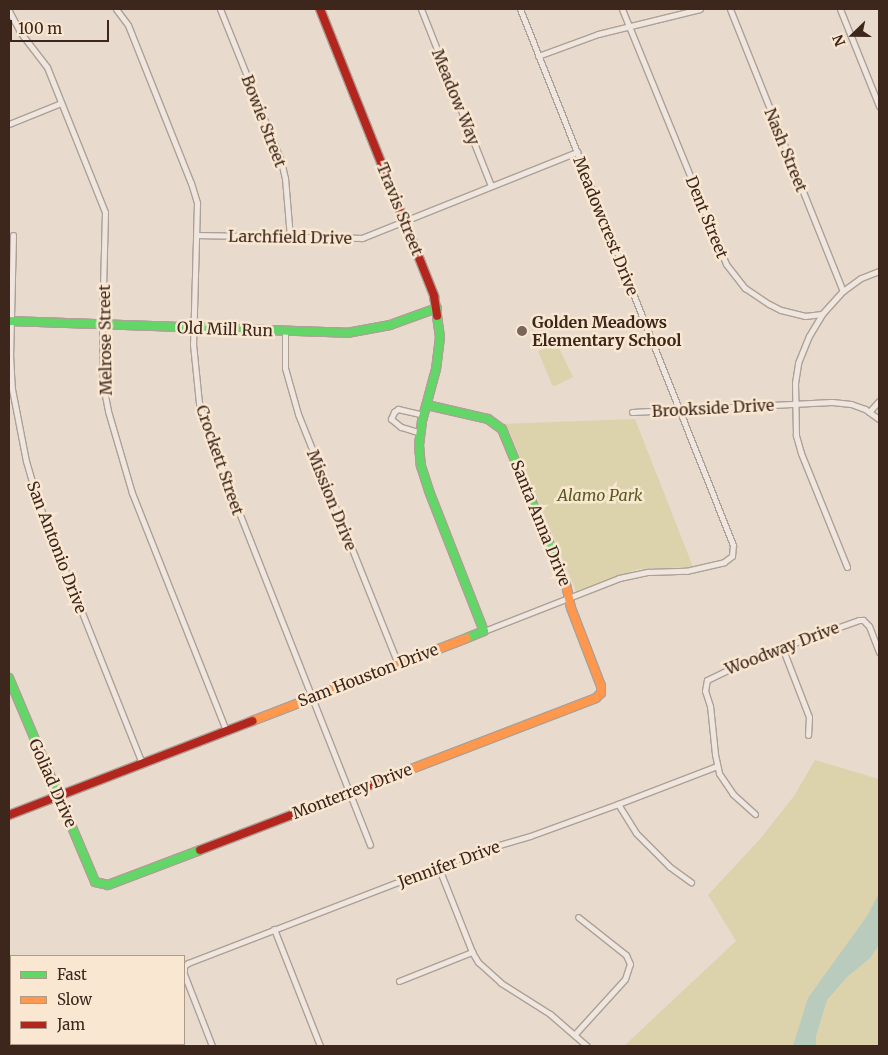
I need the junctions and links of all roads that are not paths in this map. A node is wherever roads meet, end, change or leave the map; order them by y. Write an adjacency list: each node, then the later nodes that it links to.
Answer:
1 (116, 9): 20 (street, Crockett Street)
2 (220, 9): 21 (street, Bowie Street)
3 (320, 9): 18 (street, Travis Street)
4 (421, 9): 17 (street, Meadow Way)
5 (520, 9): 12 (street, Meadowcrest Drive)
6 (622, 9): 11 (street, Dent Street)
7 (700, 9): 11 (street)
8 (730, 9): 23 (street, Nash Street)
9 (840, 9): 14 (street)
10 (9, 11): 13 (street, Melrose Street)
11 (629, 26): 12 (street); 25 (street, Dent Street)
12 (538, 56): 16 (street, Meadowcrest Drive)
13 (61, 103): 15 (street); 27 (street, Melrose Street)
14 (879, 106)
15 (9, 124)
16 (576, 152): 17 (street, Larchfield Drive); 33 (street, Meadowcrest Drive)
17 (491, 186): 18 (street, Larchfield Drive)
18 (405, 220): 21 (street, Larchfield Drive); 24 (street, Travis Street)
19 (13, 235): 26 (street, San Antonio Drive)
20 (197, 235): 21 (street, Larchfield Drive); 28 (street, Crockett Street)
21 (290, 238)
22 (879, 271): 23 (street)
23 (843, 291): 25 (street)
24 (437, 308): 29 (street, Old Mill Run); 32 (street, Travis Street)
25 (822, 314): 31 (street)
26 (10, 321): 27 (street, Old Mill Run); 51 (street, San Antonio Drive)
27 (102, 324): 28 (street, Old Mill Run); 49 (street, Melrose Street)
28 (192, 328): 29 (street, Old Mill Run); 48 (street, Crockett Street)
29 (285, 331): 45 (street, Mission Drive)
30 (879, 401): 35 (street)
31 (794, 404): 33 (street, Brookside Drive); 35 (street); 40 (street)
32 (427, 405): 36 (street, Travis Street); 41 (street, Santa Anna Drive)
33 (680, 410): 34 (street, Brookside Drive); 39 (street, Meadowcrest Drive)
34 (632, 412)
35 (869, 412): 37 (street)
36 (423, 416): 38 (street, Travis Street); 38 (street)
37 (879, 419)
38 (421, 433): 42 (street, Travis Street)
39 (732, 556): 41 (street, Sam Houston Drive)
40 (846, 567)
41 (570, 597): 42 (street, Sam Houston Drive); 47 (street, Santa Anna Drive)
42 (484, 631): 45 (street, Sam Houston Drive)
43 (782, 647): 44 (street, Woodway Drive); 50 (street); 52 (street, Woodway Drive)
44 (879, 652)
45 (398, 664): 48 (street, Sam Houston Drive)
46 (9, 678): 54 (street, Goliad Drive)
47 (601, 693): 53 (street, Monterrey Drive)
48 (312, 697): 49 (street, Sam Houston Drive); 53 (street, Crockett Street)
49 (226, 731): 51 (street, Sam Houston Drive)
50 (808, 735)
51 (142, 763): 54 (street, Sam Houston Drive)
52 (717, 766): 55 (street, Jennifer Drive); 56 (street)
53 (349, 792): 58 (street, Crockett Street); 61 (street, Monterrey Drive)
54 (57, 796): 57 (street, Sam Houston Drive); 61 (street, Goliad Drive)
55 (618, 804): 59 (street, Jennifer Drive); 60 (street)
56 (755, 814)
57 (9, 815)
58 (370, 845)
59 (438, 866): 63 (street, Jennifer Drive); 64 (street)
60 (691, 882)
61 (102, 885)
62 (578, 917): 68 (street)
63 (274, 929): 65 (street, Jennifer Drive); 70 (street)
64 (472, 952): 67 (street); 68 (street)
65 (185, 969)
66 (185, 974): 69 (street)
67 (399, 981)
68 (575, 1034): 71 (street)
69 (212, 1046)
70 (320, 1046)
71 (588, 1046)

